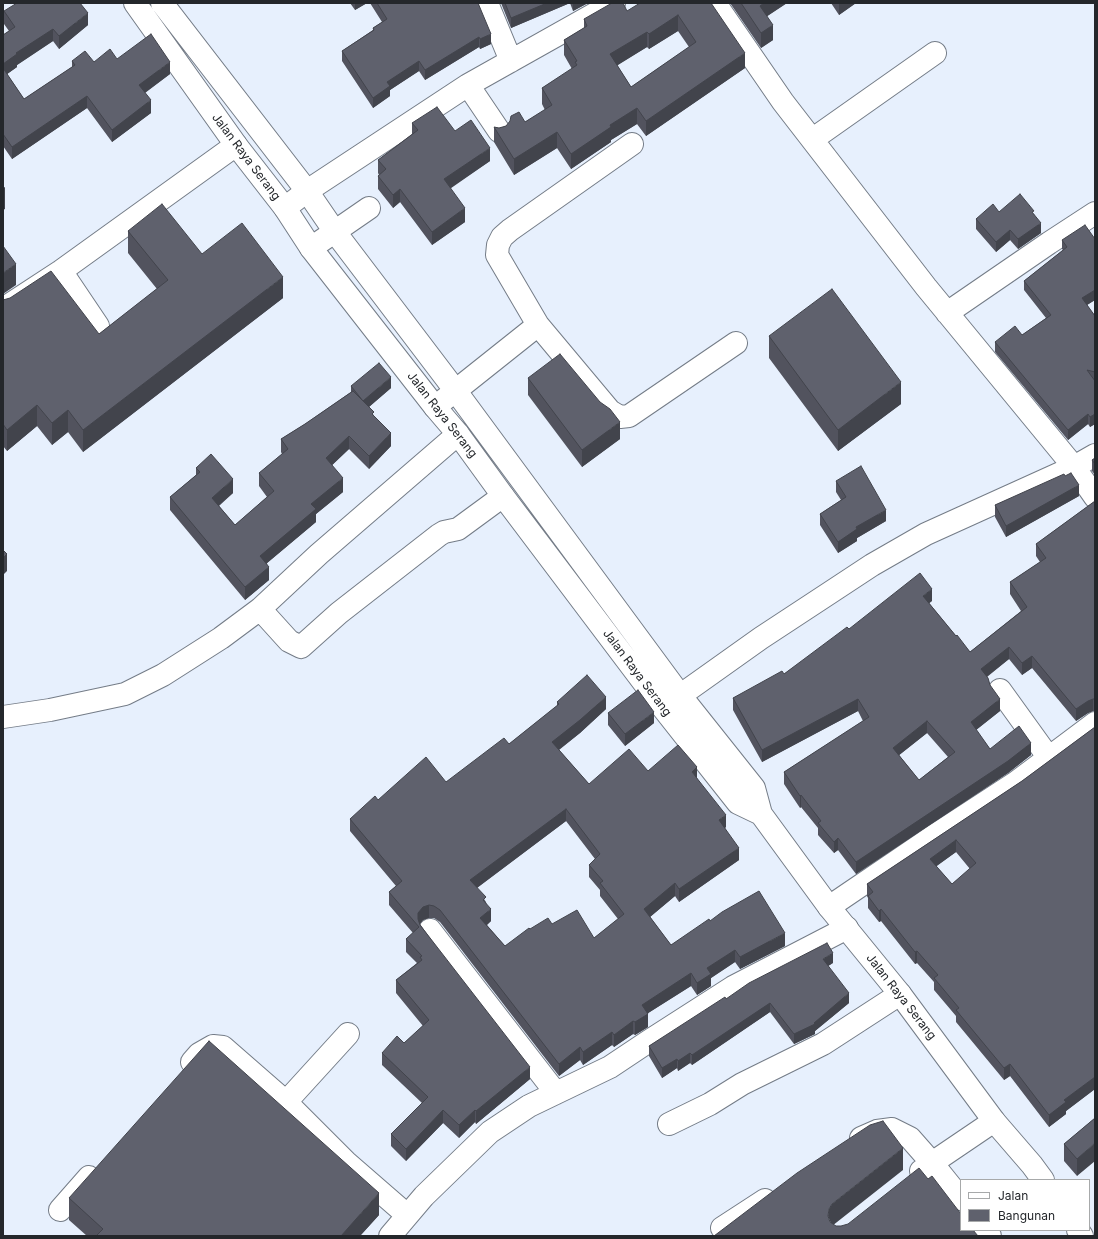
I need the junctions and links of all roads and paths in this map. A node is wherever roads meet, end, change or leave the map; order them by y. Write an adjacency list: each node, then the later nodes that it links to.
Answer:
1 (135, 3): 12 (main road, Jalan Raya Serang)
2 (162, 3): 13 (main road, Jalan Raya Serang)
3 (487, 3): 7 (main road)
4 (614, 3): 7 (main road)
5 (715, 3): 10 (main road)
6 (935, 53): 10 (main road)
7 (511, 61): 8 (main road)
8 (468, 85): 9 (main road); 13 (main road)
9 (499, 131)
10 (813, 139): 21 (main road)
11 (632, 144): 22 (main road)
12 (236, 145): 14 (main road, Jalan Raya Serang); 19 (main road)
13 (307, 192): 14 (main road); 17 (main road, Jalan Raya Serang)
14 (285, 208): 18 (main road, Jalan Raya Serang)
15 (369, 208): 17 (main road)
16 (1095, 213): 21 (main road)
17 (335, 232): 18 (main road); 25 (main road, Jalan Raya Serang)
18 (311, 248): 26 (main road, Jalan Raya Serang)
19 (61, 271): 20 (main road); 23 (main road)
20 (3, 309)
21 (948, 314): 29 (main road)
22 (538, 325): 24 (main road); 25 (main road)
23 (98, 326)
24 (736, 343)
25 (455, 390): 26 (main road); 34 (main road, Jalan Raya Serang)
26 (435, 407): 27 (main road, Jalan Raya Serang)
27 (458, 434): 30 (main road, Jalan Raya Serang); 32 (main road)
28 (1095, 455): 29 (main road)
29 (1074, 467): 31 (main road); 34 (main road)
30 (503, 496): 32 (main road); 34 (main road, Jalan Raya Serang)
31 (1095, 497)
32 (260, 609): 35 (main road)
33 (1000, 690): 37 (main road)
34 (672, 701): 38 (main road, Jalan Raya Serang)
35 (3, 718)
36 (1095, 723): 37 (main road)
37 (1049, 758): 38 (main road)
38 (829, 906): 39 (main road, Jalan Raya Serang)
39 (847, 928): 41 (main road, Jalan Raya Serang); 44 (main road)
40 (430, 930): 44 (main road)
41 (900, 994): 46 (main road, Jalan Raya Serang); 47 (main road)
42 (348, 1034): 45 (main road)
43 (178, 1077): 45 (main road)
44 (556, 1094): 56 (main road)
45 (286, 1102): 56 (main road)
46 (994, 1121): 49 (main road); 51 (main road, Jalan Raya Serang)
47 (669, 1124)
48 (845, 1148): 49 (main road)
49 (932, 1163): 52 (main road); 54 (main road)
50 (101, 1164): 55 (main road)
51 (1042, 1179)
52 (908, 1182)
53 (780, 1190): 57 (main road)
54 (960, 1198)
55 (60, 1210)
56 (407, 1215): 58 (main road)
57 (722, 1228)
58 (390, 1236)

